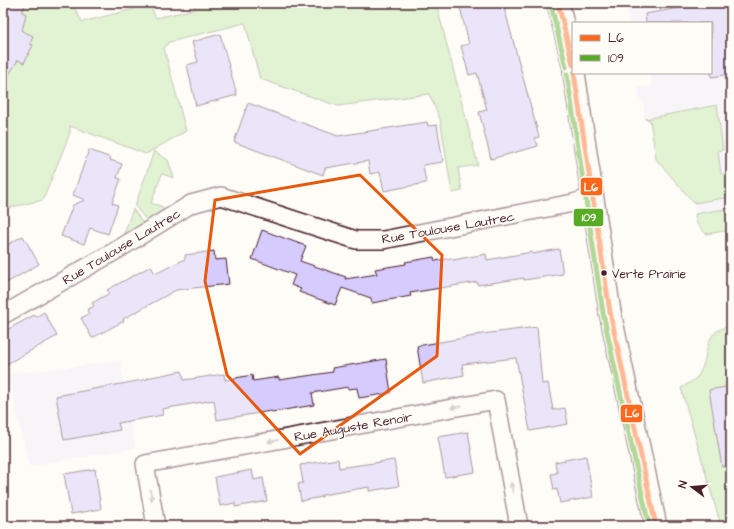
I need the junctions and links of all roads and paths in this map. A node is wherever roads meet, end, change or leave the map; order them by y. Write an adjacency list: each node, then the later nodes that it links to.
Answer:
1 (558, 3): 2 (street)
2 (572, 60)
3 (574, 74): 4 (street)
4 (593, 197): 5 (street, Rue Toulouse Lautrec); 8 (street)
5 (3, 314)
6 (156, 526): 7 (street, Rue Auguste Renoir, one-way to 6)
7 (519, 526)
8 (656, 526)

